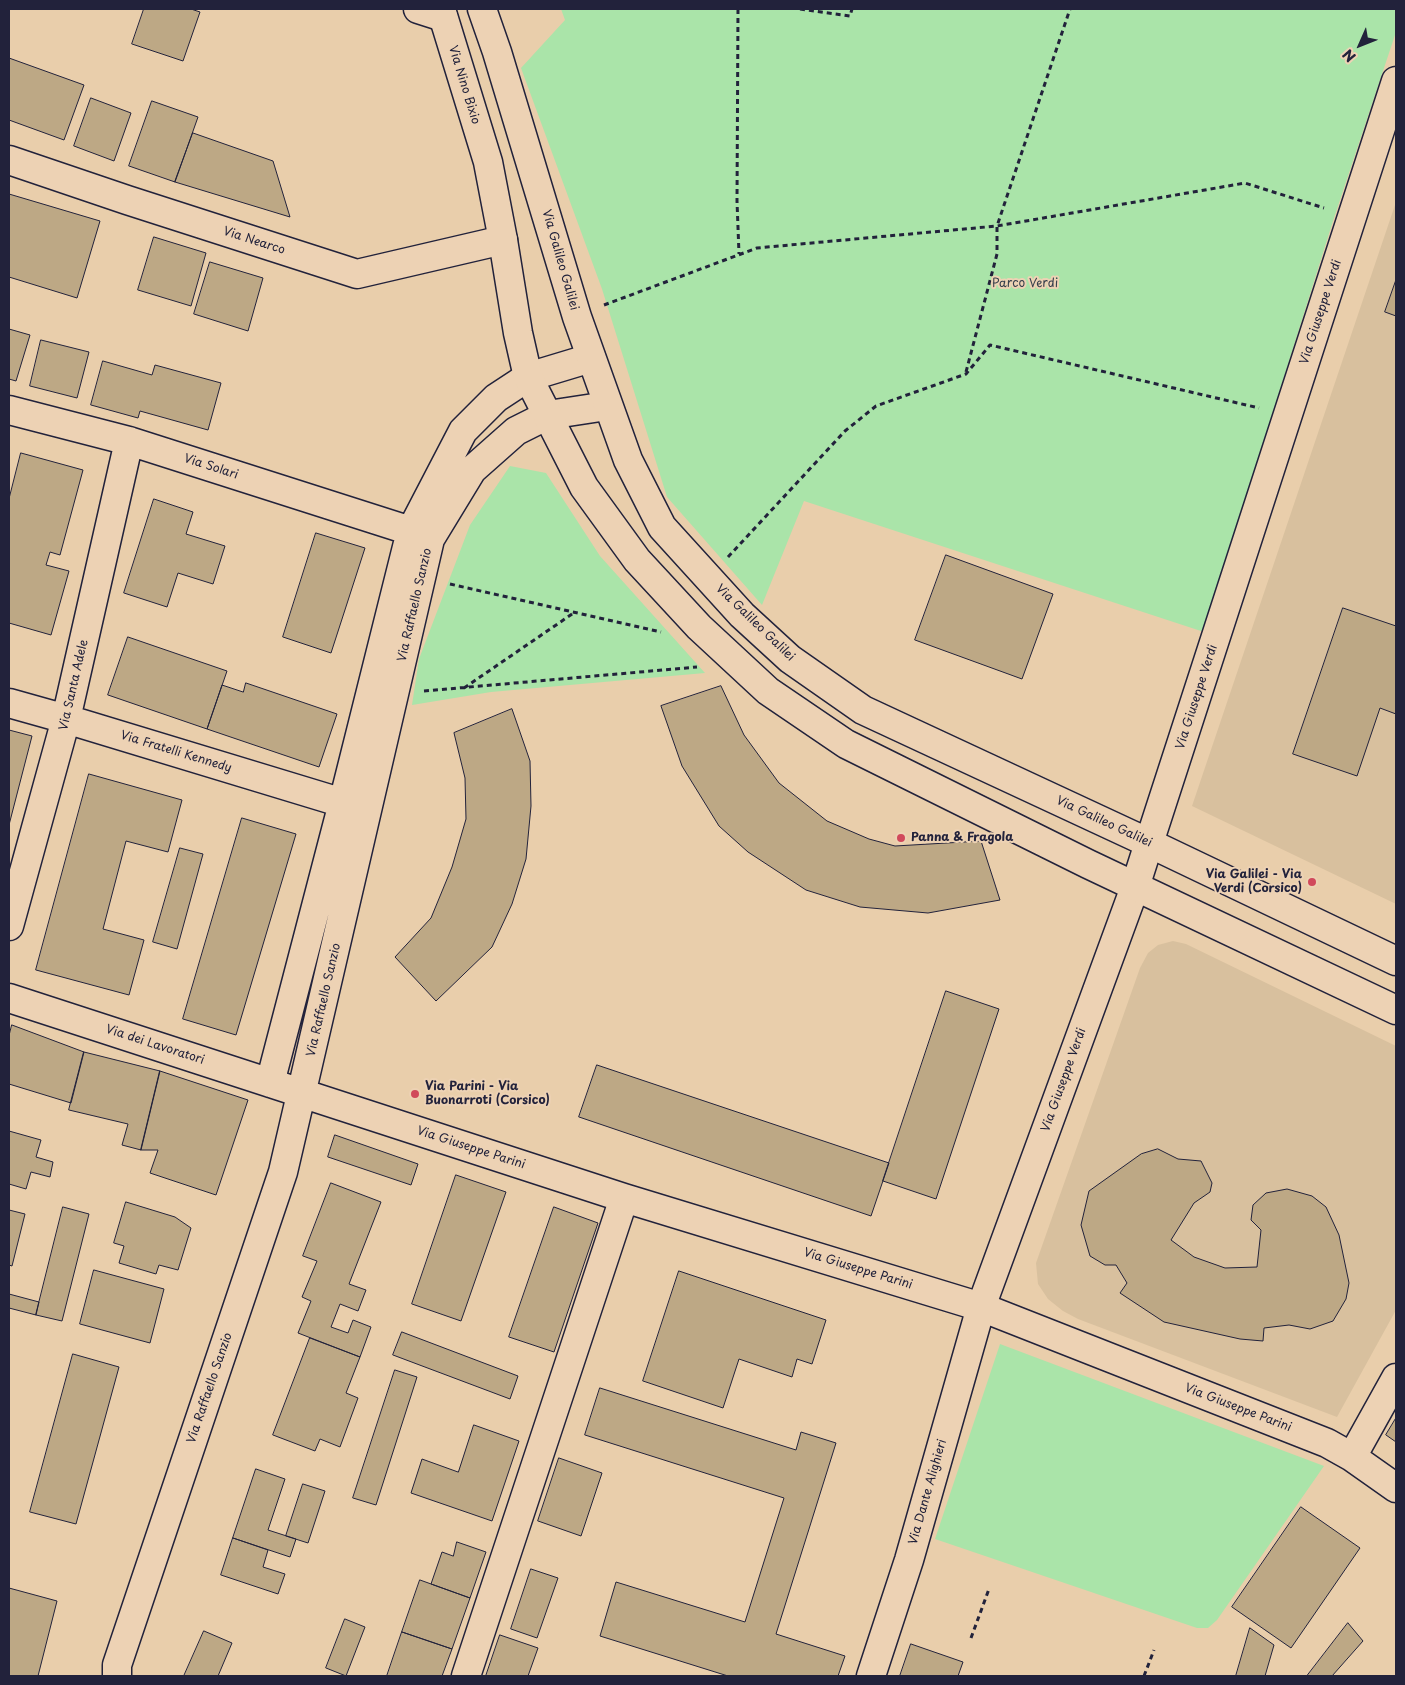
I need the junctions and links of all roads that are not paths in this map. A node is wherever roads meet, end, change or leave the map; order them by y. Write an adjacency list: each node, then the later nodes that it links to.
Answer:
1 (418, 9): 3 (street)
2 (482, 9): 7 (street, Via Galileo Galilei)
3 (442, 13): 6 (street, Via Nino Bixio)
4 (1396, 81): 17 (street, Via Giuseppe Verdi)
5 (9, 160): 6 (street, Via Nearco)
6 (504, 240): 8 (street)
7 (591, 358): 8 (street, Via Raffaello Sanzio); 9 (street, Via Galileo Galilei)
8 (528, 377): 11 (street); 13 (street, Via Raffaello Sanzio)
9 (608, 406): 11 (street, Via Raffaello Sanzio); 17 (street, Via Galileo Galilei)
10 (9, 410): 12 (street, Via Solari)
11 (548, 415): 18 (street); 24 (street, Via Raffaello Sanzio)
12 (129, 441): 13 (street, Via Solari); 15 (street, Via Santa Adele)
13 (411, 531): 16 (street, Via Raffaello Sanzio)
14 (9, 703): 15 (street, Via Fratelli Kennedy)
15 (66, 719): 16 (street, Via Fratelli Kennedy); 19 (street, Via Santa Adele)
16 (343, 803): 23 (street, Via Raffaello Sanzio)
17 (1149, 843): 18 (street, Via Giuseppe Verdi); 20 (street, Via Galileo Galilei)
18 (1135, 887): 22 (street); 26 (street, Via Giuseppe Verdi)
19 (9, 926)
20 (1396, 961)
21 (9, 998): 23 (street, Via dei Lavoratori)
22 (1396, 1010)
23 (270, 1083): 24 (street, Via dei Lavoratori)
24 (302, 1093): 25 (street, Via Giuseppe Parini); 30 (street, Via Raffaello Sanzio)
25 (624, 1198): 26 (street, Via Giuseppe Parini); 31 (street)
26 (981, 1307): 28 (street, Via Giuseppe Parini); 32 (street, Via Dante Alighieri)
27 (1396, 1378): 28 (street)
28 (1352, 1457): 29 (street, Via Giuseppe Parini)
29 (1396, 1488)
30 (117, 1676)
31 (466, 1676)
32 (871, 1676)

